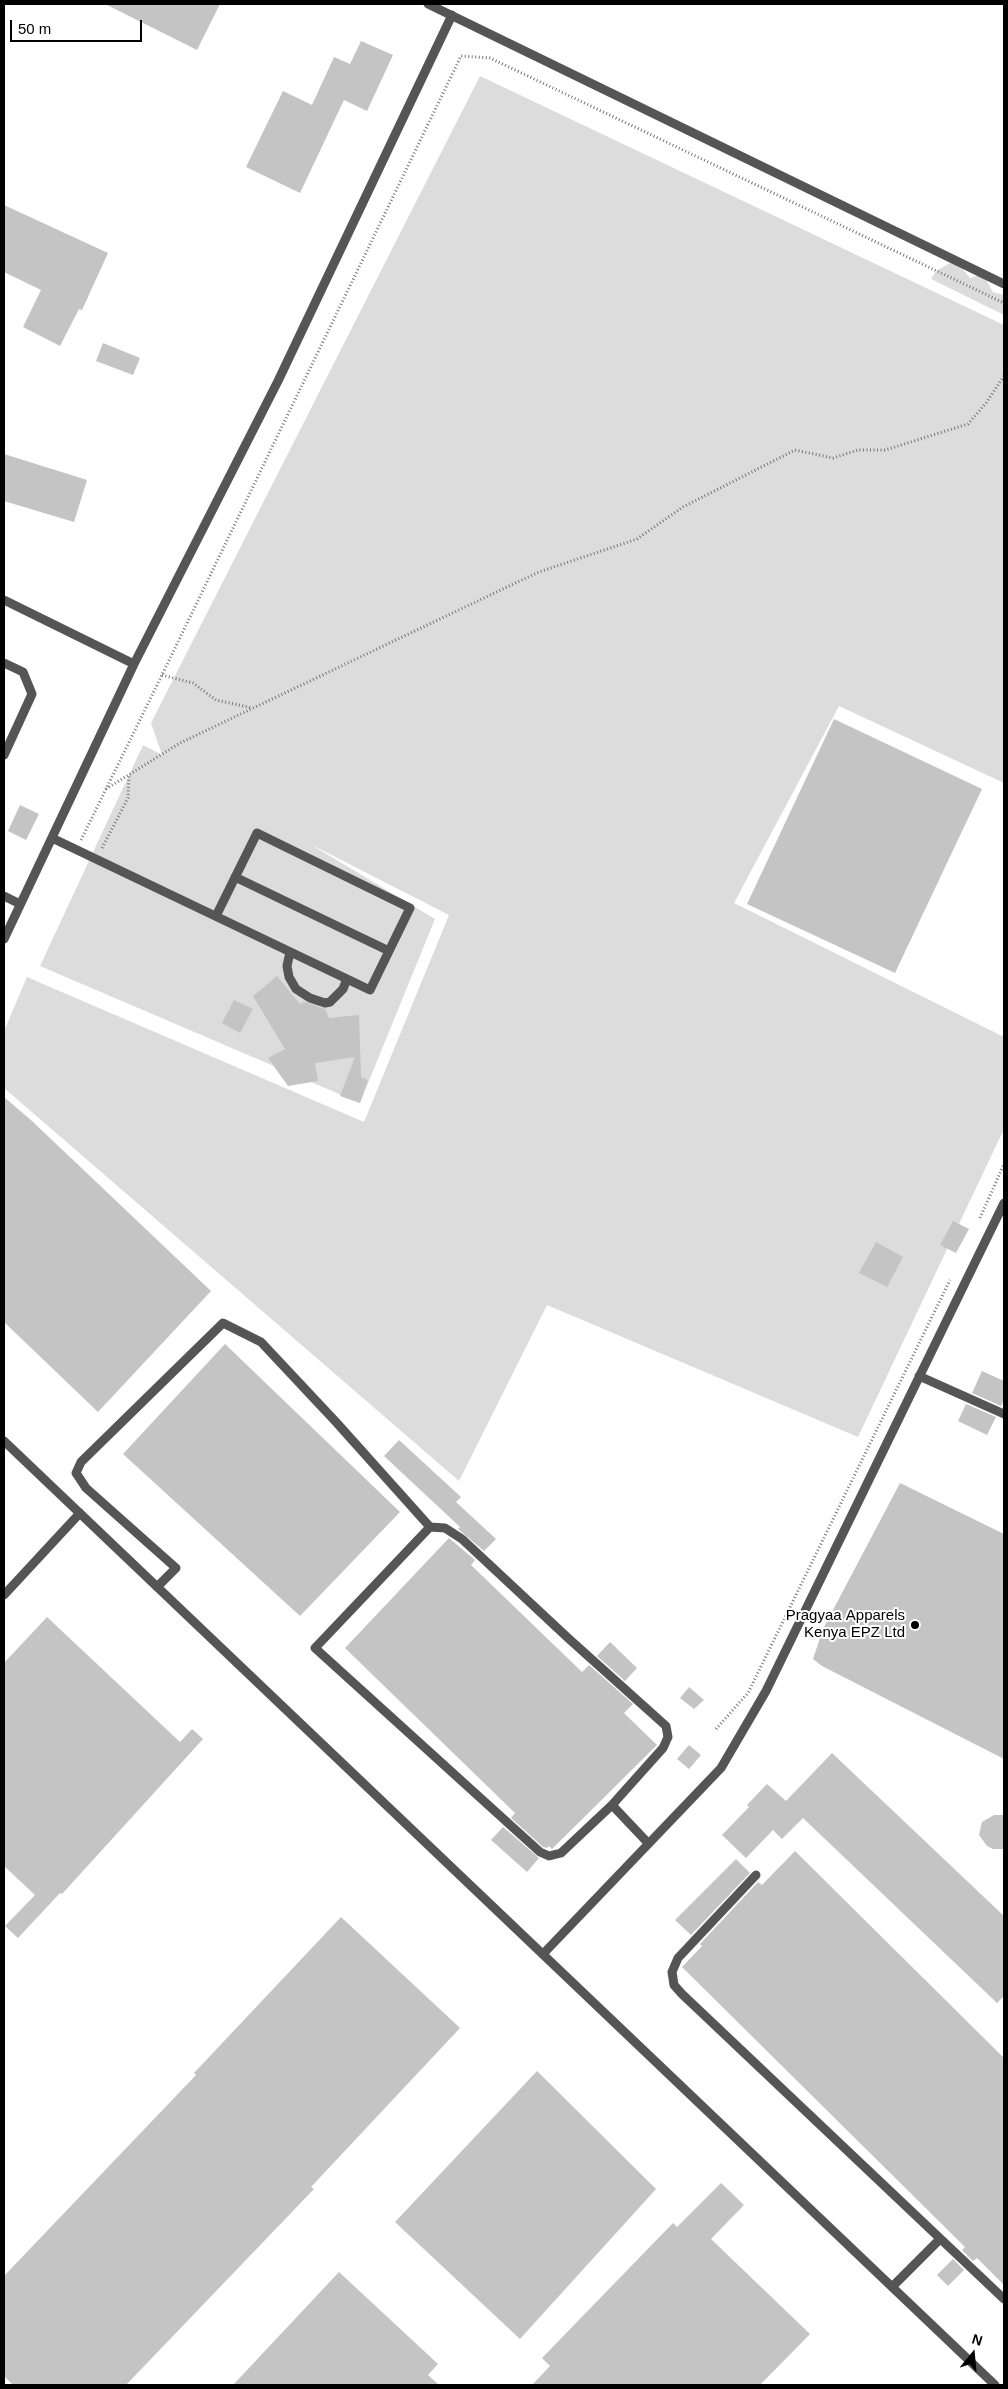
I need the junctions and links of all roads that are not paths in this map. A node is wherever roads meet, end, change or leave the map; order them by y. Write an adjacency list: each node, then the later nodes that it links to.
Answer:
1 (428, 4): 2 (lane)
2 (452, 15): 3 (lane); 6 (lane)
3 (1004, 284)
4 (4, 600): 6 (lane)
5 (4, 663): 7 (lane)
6 (134, 664): 8 (lane)
7 (4, 756)
8 (52, 838): 11 (lane); 12 (lane)
9 (235, 877): 12 (lane); 14 (lane); 14 (lane)
10 (4, 896): 11 (lane)
11 (20, 904): 13 (lane)
12 (216, 916): 15 (lane)
13 (4, 939)
14 (389, 951): 16 (lane)
15 (290, 952): 16 (lane); 16 (lane)
16 (347, 979)
17 (1004, 1203): 18 (lane)
18 (919, 1376): 19 (lane); 26 (lane)
19 (1004, 1414)
20 (4, 1441): 21 (lane)
21 (80, 1513): 23 (lane); 24 (lane)
22 (430, 1527): 23 (lane); 25 (lane); 25 (lane)
23 (157, 1587): 28 (lane)
24 (4, 1595)
25 (612, 1805): 26 (lane)
26 (648, 1843): 28 (lane)
27 (756, 1875): 29 (lane)
28 (543, 1954): 30 (lane)
29 (940, 2238): 30 (lane); 31 (lane)
30 (892, 2287): 32 (lane)
31 (1004, 2299)
32 (996, 2385)

